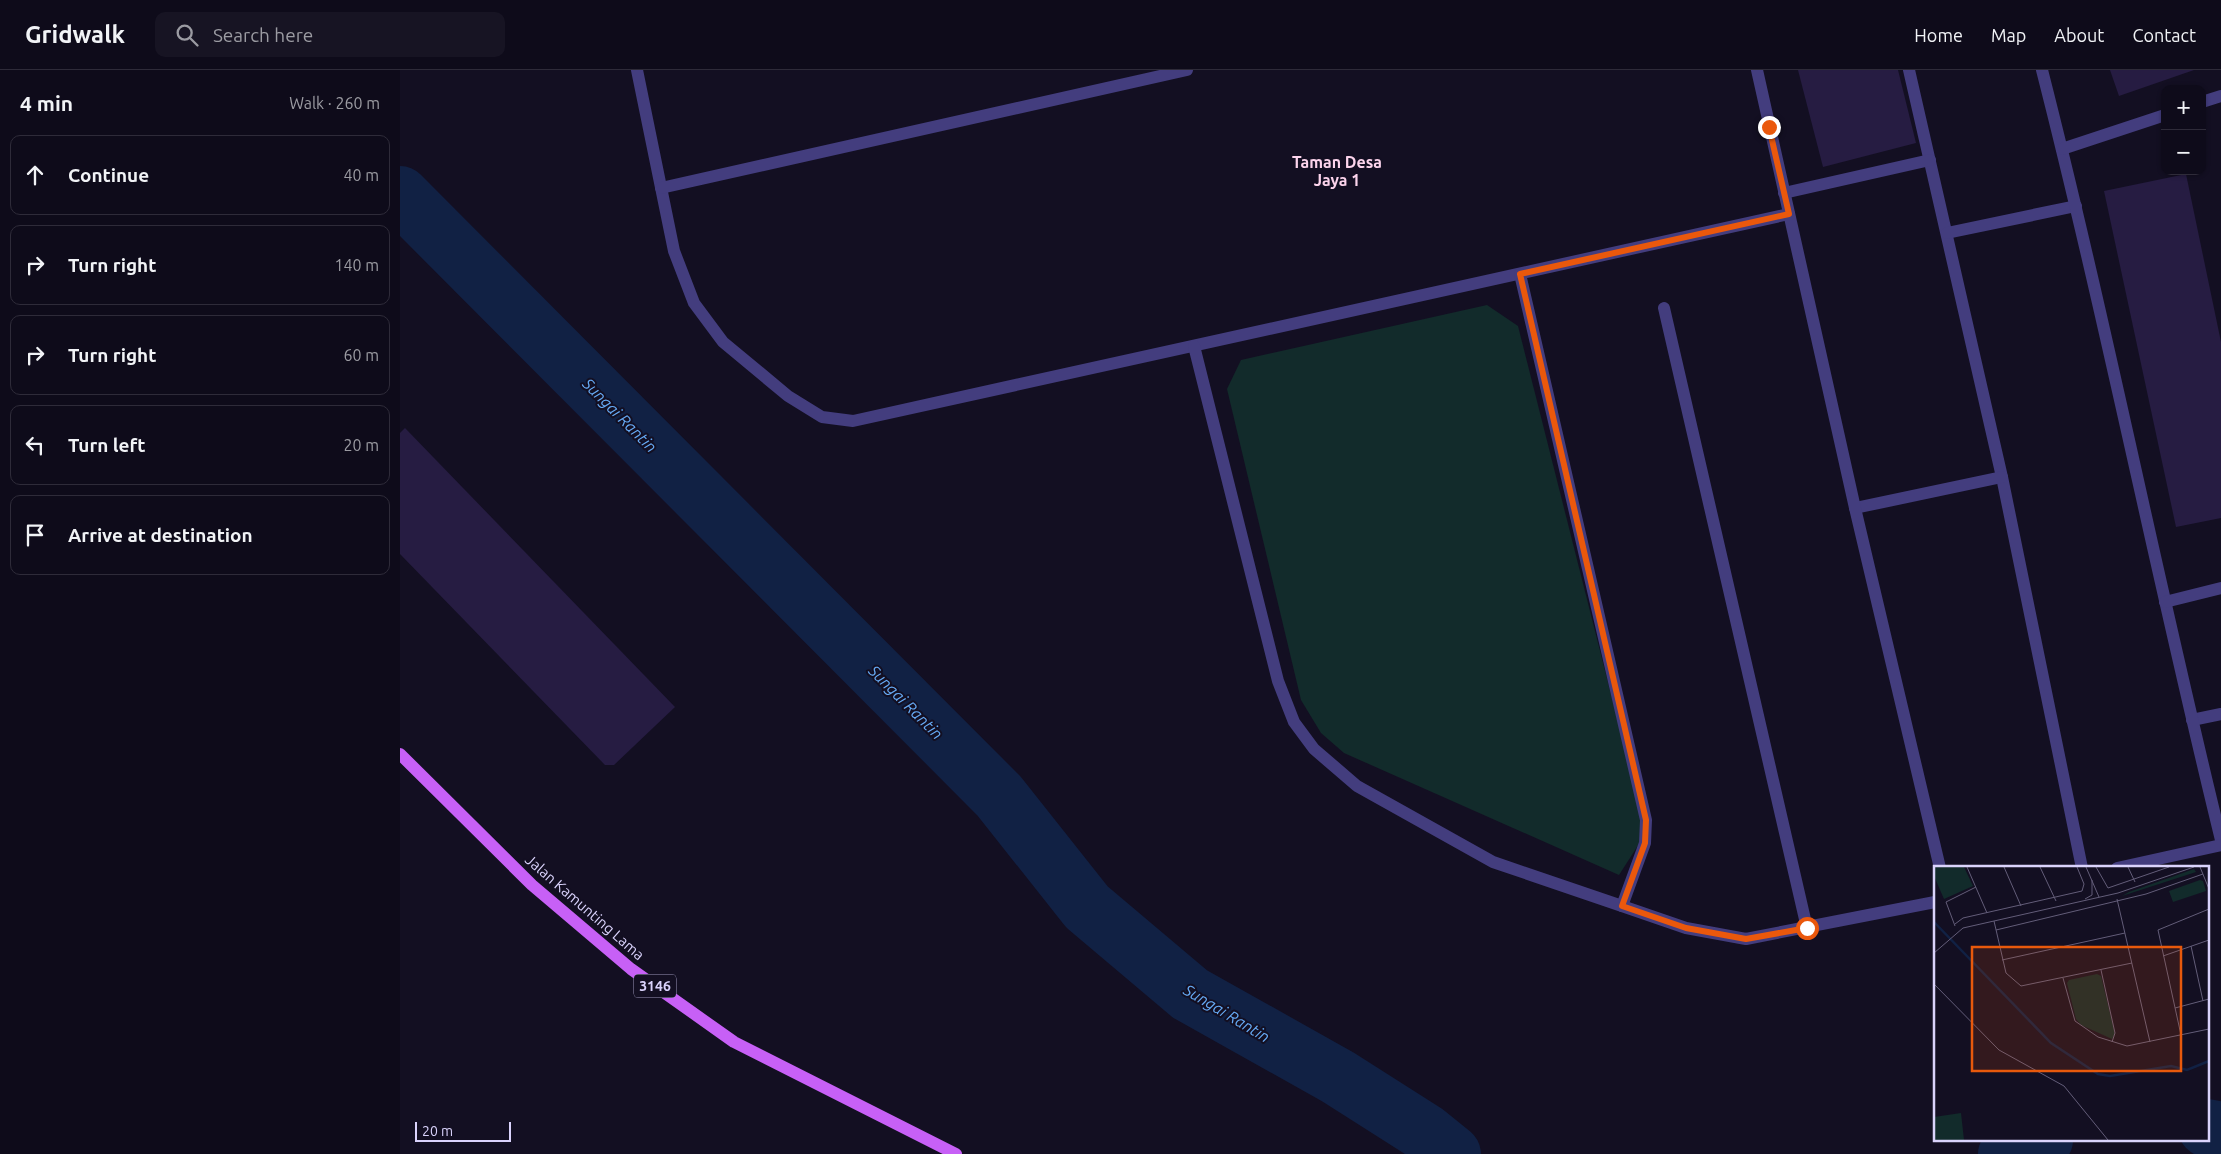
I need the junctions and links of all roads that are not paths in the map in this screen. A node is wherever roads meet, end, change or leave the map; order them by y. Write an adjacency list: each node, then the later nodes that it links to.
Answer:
1 (637, 70): 11 (street)
2 (1187, 70): 11 (street)
3 (1757, 70): 12 (street)
4 (1909, 70): 10 (street)
5 (2042, 70): 9 (street)
6 (2221, 96): 7 (street)
7 (2206, 101)
8 (2161, 116): 9 (street)
9 (2062, 149): 13 (street)
10 (1930, 160): 12 (street); 15 (street)
11 (661, 188): 18 (street)
12 (1784, 193): 14 (street)
13 (2076, 206): 15 (street); 22 (street)
14 (1789, 214): 16 (street); 20 (street)
15 (1947, 233): 19 (street)
16 (1520, 274): 18 (street); 32 (street)
17 (1664, 308): 33 (street)
18 (1194, 346): 32 (street)
19 (2002, 477): 20 (street); 29 (street)
20 (1855, 508): 28 (street)
21 (2221, 588): 22 (street)
22 (2164, 602): 24 (street)
23 (2221, 714): 24 (street)
24 (2192, 720): 26 (street)
25 (400, 754): 34 (main road, Jalan Kamunting Lama / 3146)
26 (2221, 840)
27 (2221, 845): 30 (street)
28 (1940, 866)
29 (2082, 866)
30 (2126, 866)
31 (1934, 902): 33 (street)
32 (1622, 906): 33 (street)
33 (1807, 928)
34 (956, 1154)

